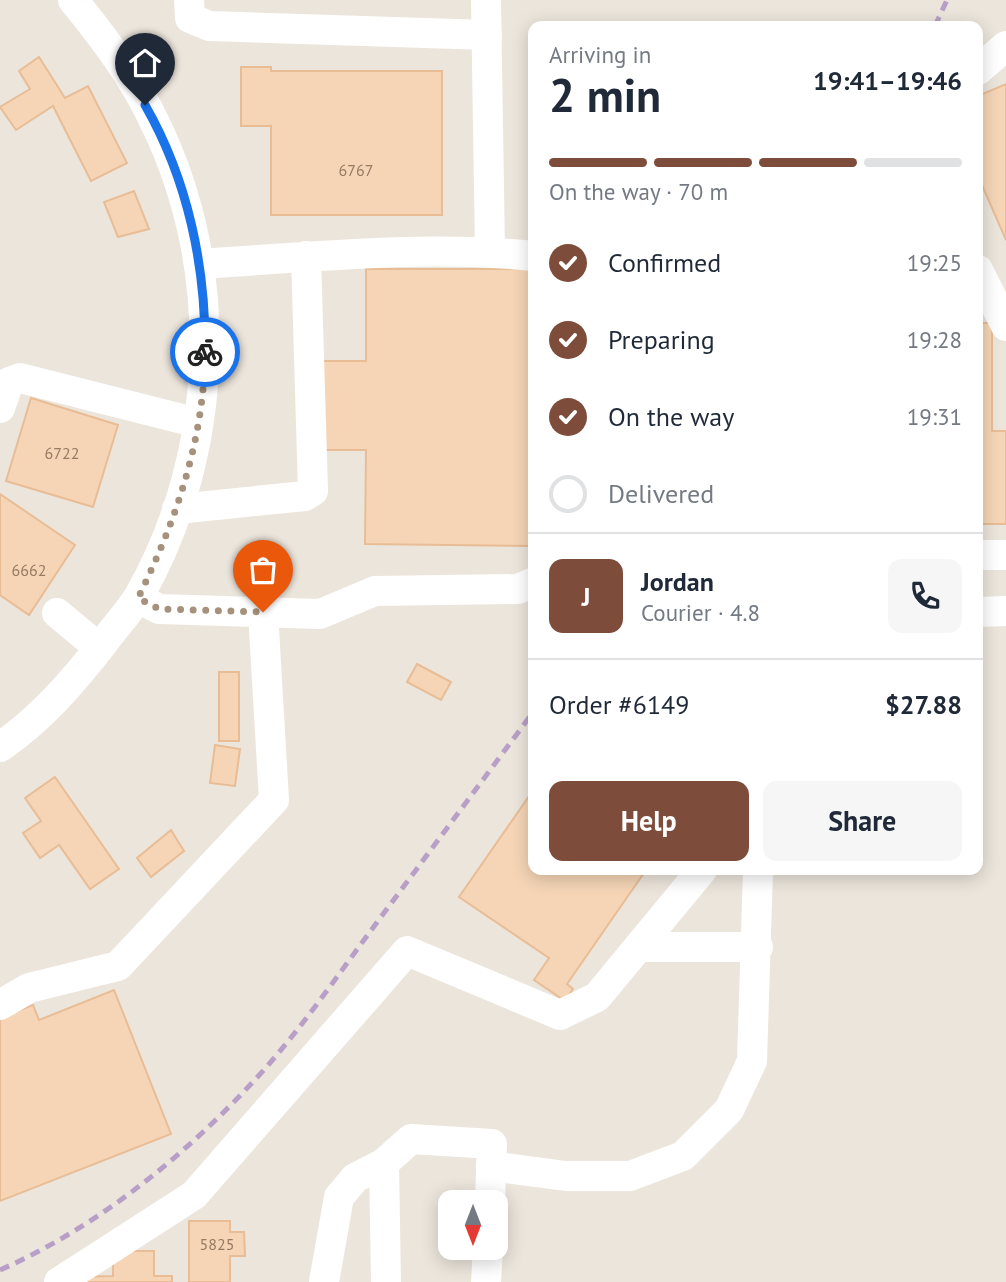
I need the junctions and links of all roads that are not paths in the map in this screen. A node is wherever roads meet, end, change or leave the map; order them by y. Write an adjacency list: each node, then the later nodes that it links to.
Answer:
1 (73, 0): 10 (street)
2 (189, 0): 4 (street)
3 (486, 0): 4 (street)
4 (487, 35): 7 (street)
5 (1006, 46): 6 (street)
6 (983, 66)
7 (490, 252): 8 (street); 9 (street)
8 (528, 255)
9 (306, 256): 10 (street); 15 (street)
10 (200, 264): 14 (street)
11 (983, 280): 12 (street)
12 (1006, 326)
13 (0, 408): 14 (street)
14 (198, 423): 15 (street)
15 (177, 509): 19 (street)
16 (983, 555): 17 (street)
17 (1006, 555)
18 (528, 585): 23 (street)
19 (138, 598): 23 (street); 24 (street)
20 (983, 611): 21 (street)
21 (1006, 611)
22 (57, 612): 24 (street)
23 (263, 612): 30 (street)
24 (99, 648): 25 (street)
25 (0, 747)
26 (698, 875): 28 (street)
27 (758, 875): 29 (street)
28 (639, 947): 29 (street); 35 (street)
29 (758, 947): 32 (street)
30 (0, 1005)
31 (384, 1163): 32 (street); 36 (street); 37 (street)
32 (491, 1166): 33 (street)
33 (490, 1190)
34 (487, 1260): 38 (street)
35 (59, 1282)
36 (324, 1282)
37 (386, 1282)
38 (486, 1282)

